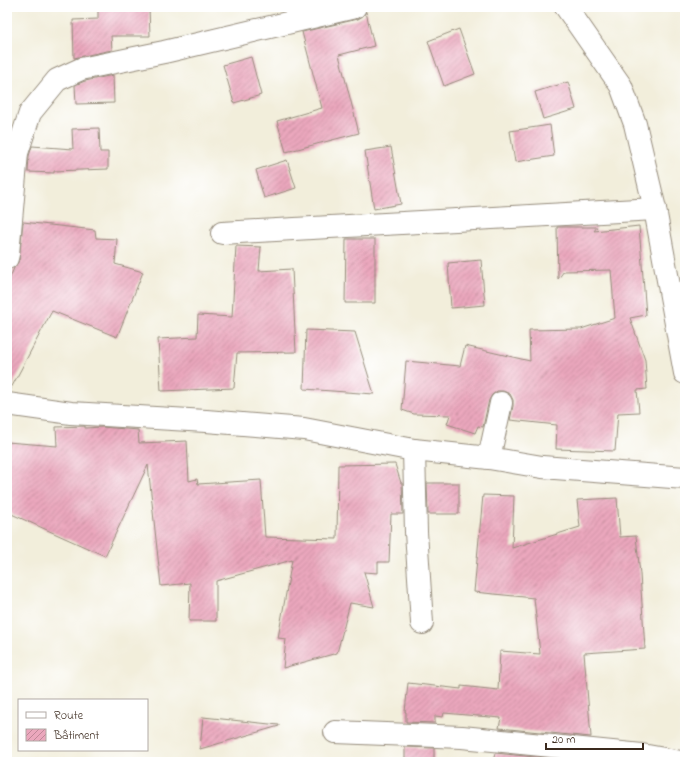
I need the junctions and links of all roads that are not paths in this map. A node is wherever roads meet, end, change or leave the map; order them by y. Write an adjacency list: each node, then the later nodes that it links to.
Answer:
1 (355, 7): 5 (street)
2 (566, 7): 3 (street)
3 (655, 209): 4 (street); 6 (street)
4 (222, 233)
5 (7, 258)
6 (685, 373)
7 (7, 404): 9 (street)
8 (501, 404): 10 (street)
9 (414, 450): 10 (street); 12 (street)
10 (489, 458): 11 (street)
11 (685, 478)
12 (422, 623)
13 (335, 732): 14 (street)
14 (680, 762)

